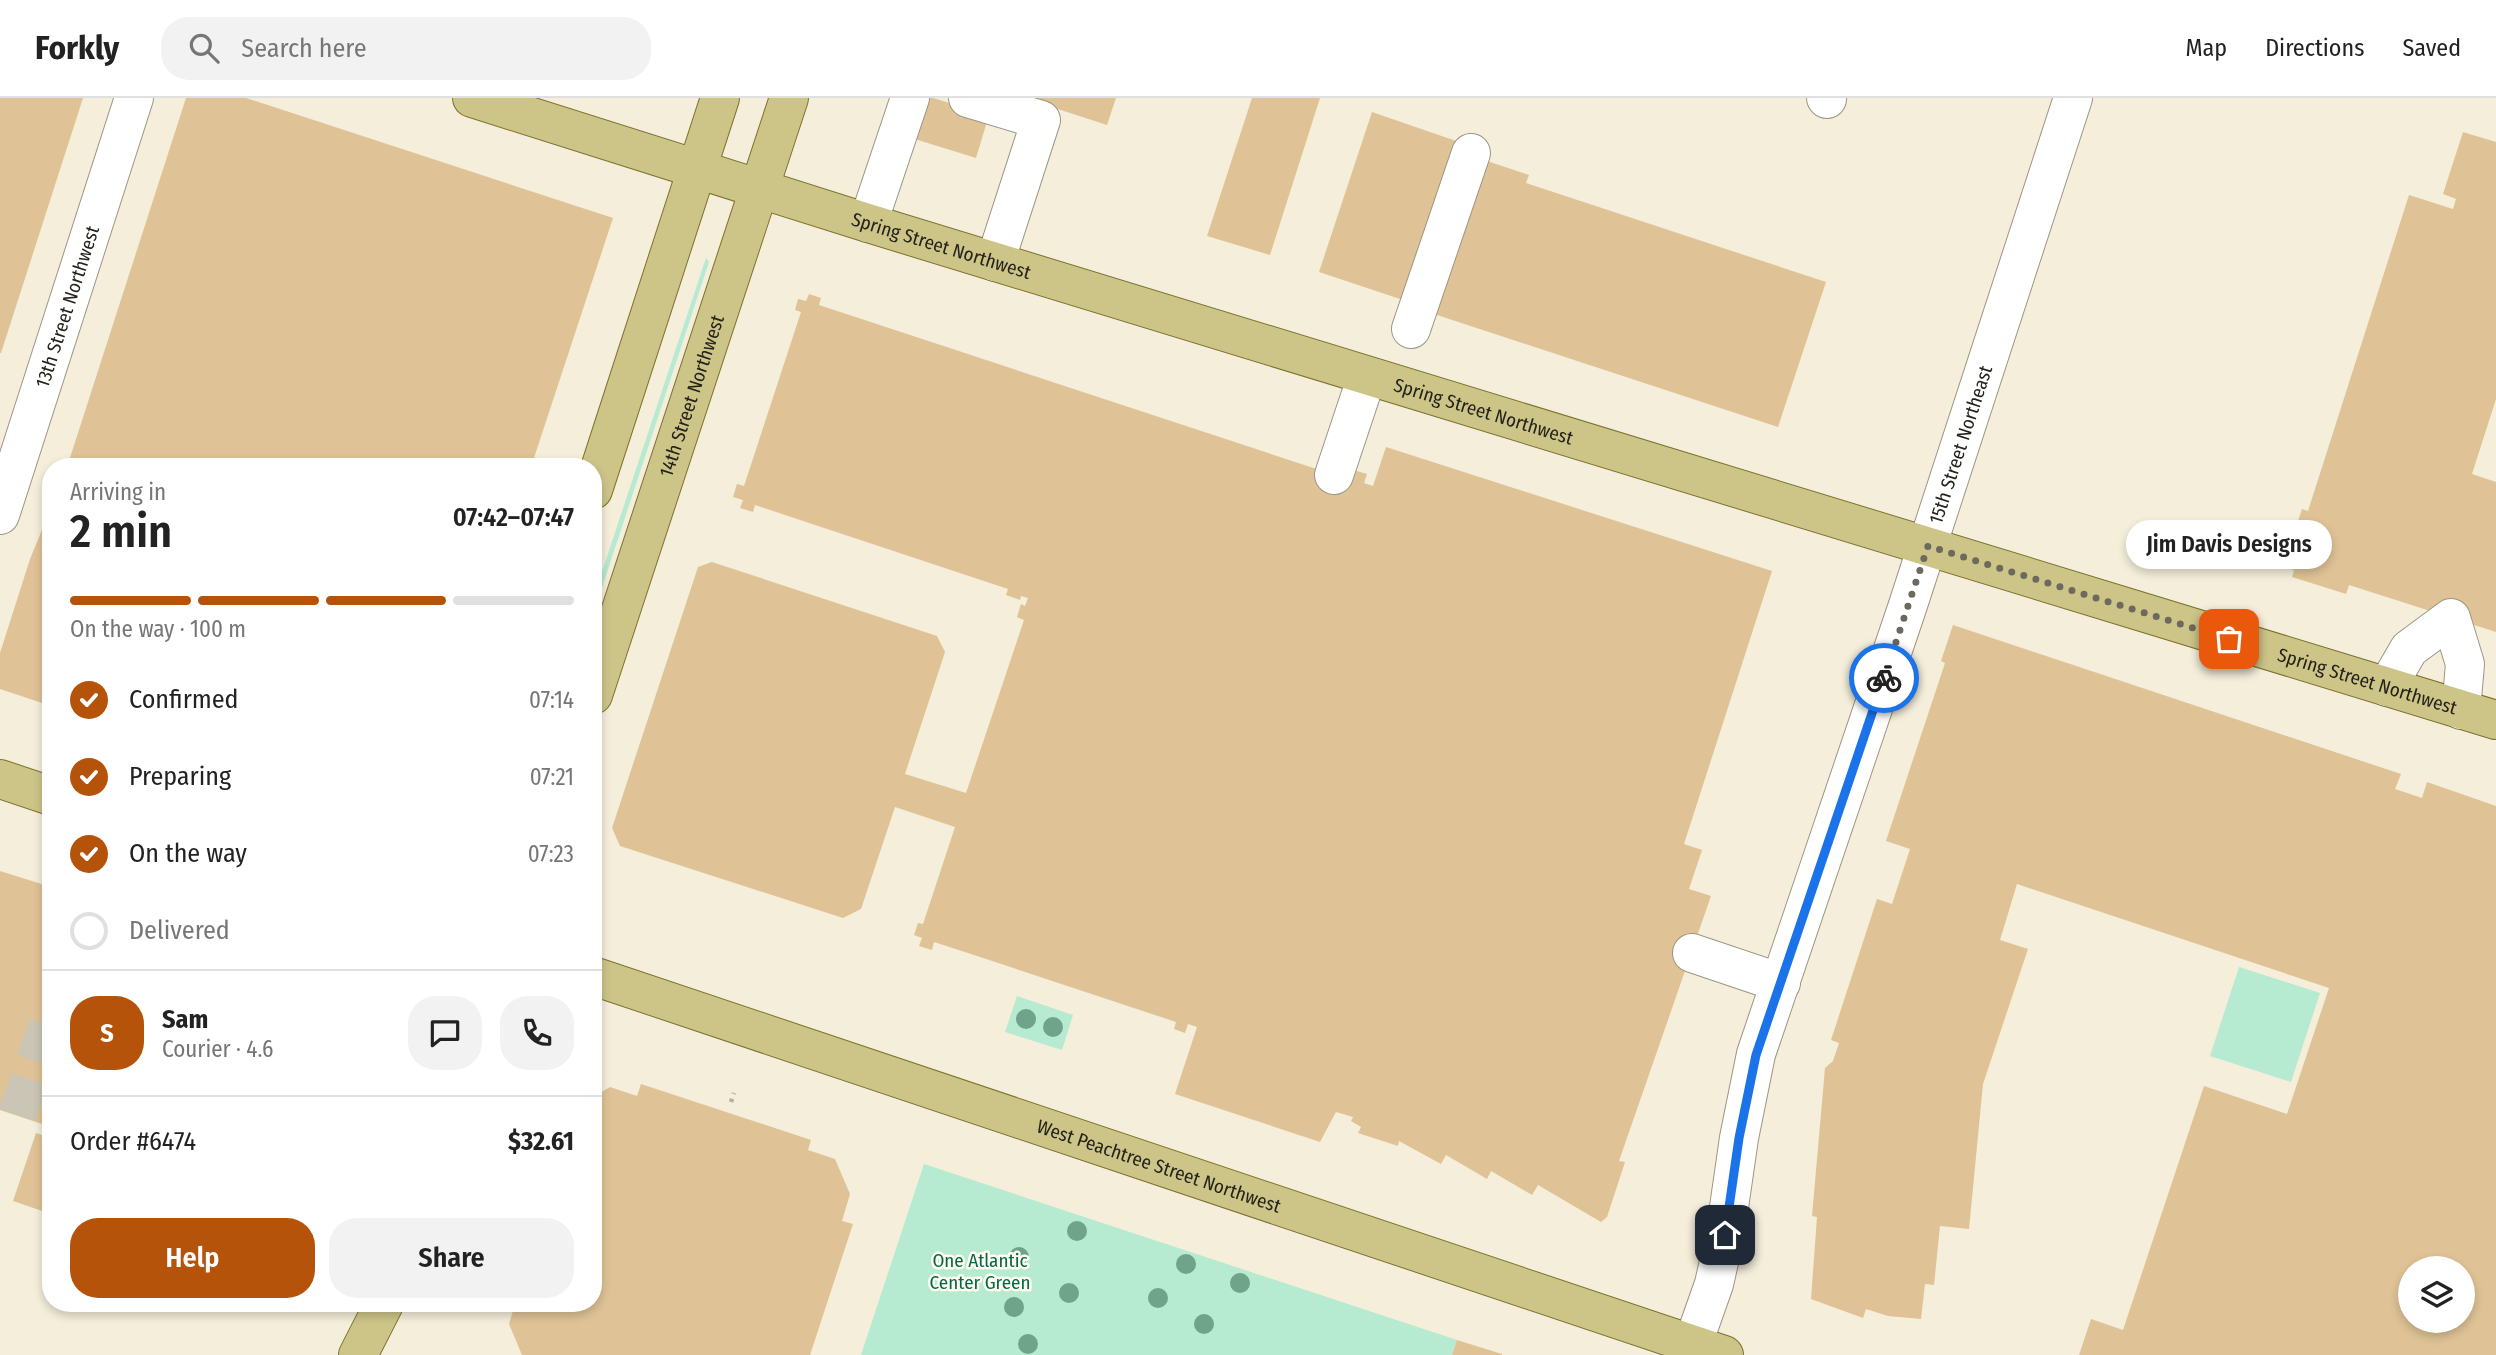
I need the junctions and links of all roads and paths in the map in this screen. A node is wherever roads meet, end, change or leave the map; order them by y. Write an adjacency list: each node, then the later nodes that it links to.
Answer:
1 (134, 98): 17 (street, 13th Street Northwest)
2 (472, 98): 9 (main road, Spring Street Northwest)
3 (720, 98): 9 (main road)
4 (789, 98): 10 (main road, 14th Street Northwest)
5 (910, 98): 11 (street)
6 (968, 98): 12 (street)
7 (2073, 98): 18 (street, 15th Street Northeast)
8 (1471, 153): 13 (street)
9 (698, 168): 10 (main road, Spring Street Northwest); 15 (main road)
10 (760, 188): 11 (main road, Spring Street Northwest); 19 (main road, 14th Street Northwest)
11 (868, 223): 12 (main road, Spring Street Northwest)
12 (995, 262): 14 (main road, Spring Street Northwest)
13 (1411, 328)
14 (1367, 376): 16 (street); 18 (main road, Spring Street Northwest)
15 (602, 462)
16 (1334, 475)
17 (0, 515)
18 (1928, 546): 20 (main road, Spring Street Northwest); 26 (street, 15th Street Northeast)
19 (602, 668)
20 (2387, 687): 21 (main road, Spring Street Northwest); 21 (street)
21 (2478, 715)
22 (0, 779): 23 (main road)
23 (42, 793)
24 (1692, 953): 26 (street)
25 (602, 979): 31 (main road, West Peachtree Street Northwest)
26 (1781, 983): 31 (street, 15th Street Northeast)
27 (734, 1093): 28 (path)
28 (732, 1102)
29 (350, 1312): 32 (main road)
30 (380, 1312): 33 (main road)
31 (1702, 1352)
32 (346, 1355)
33 (358, 1355)

